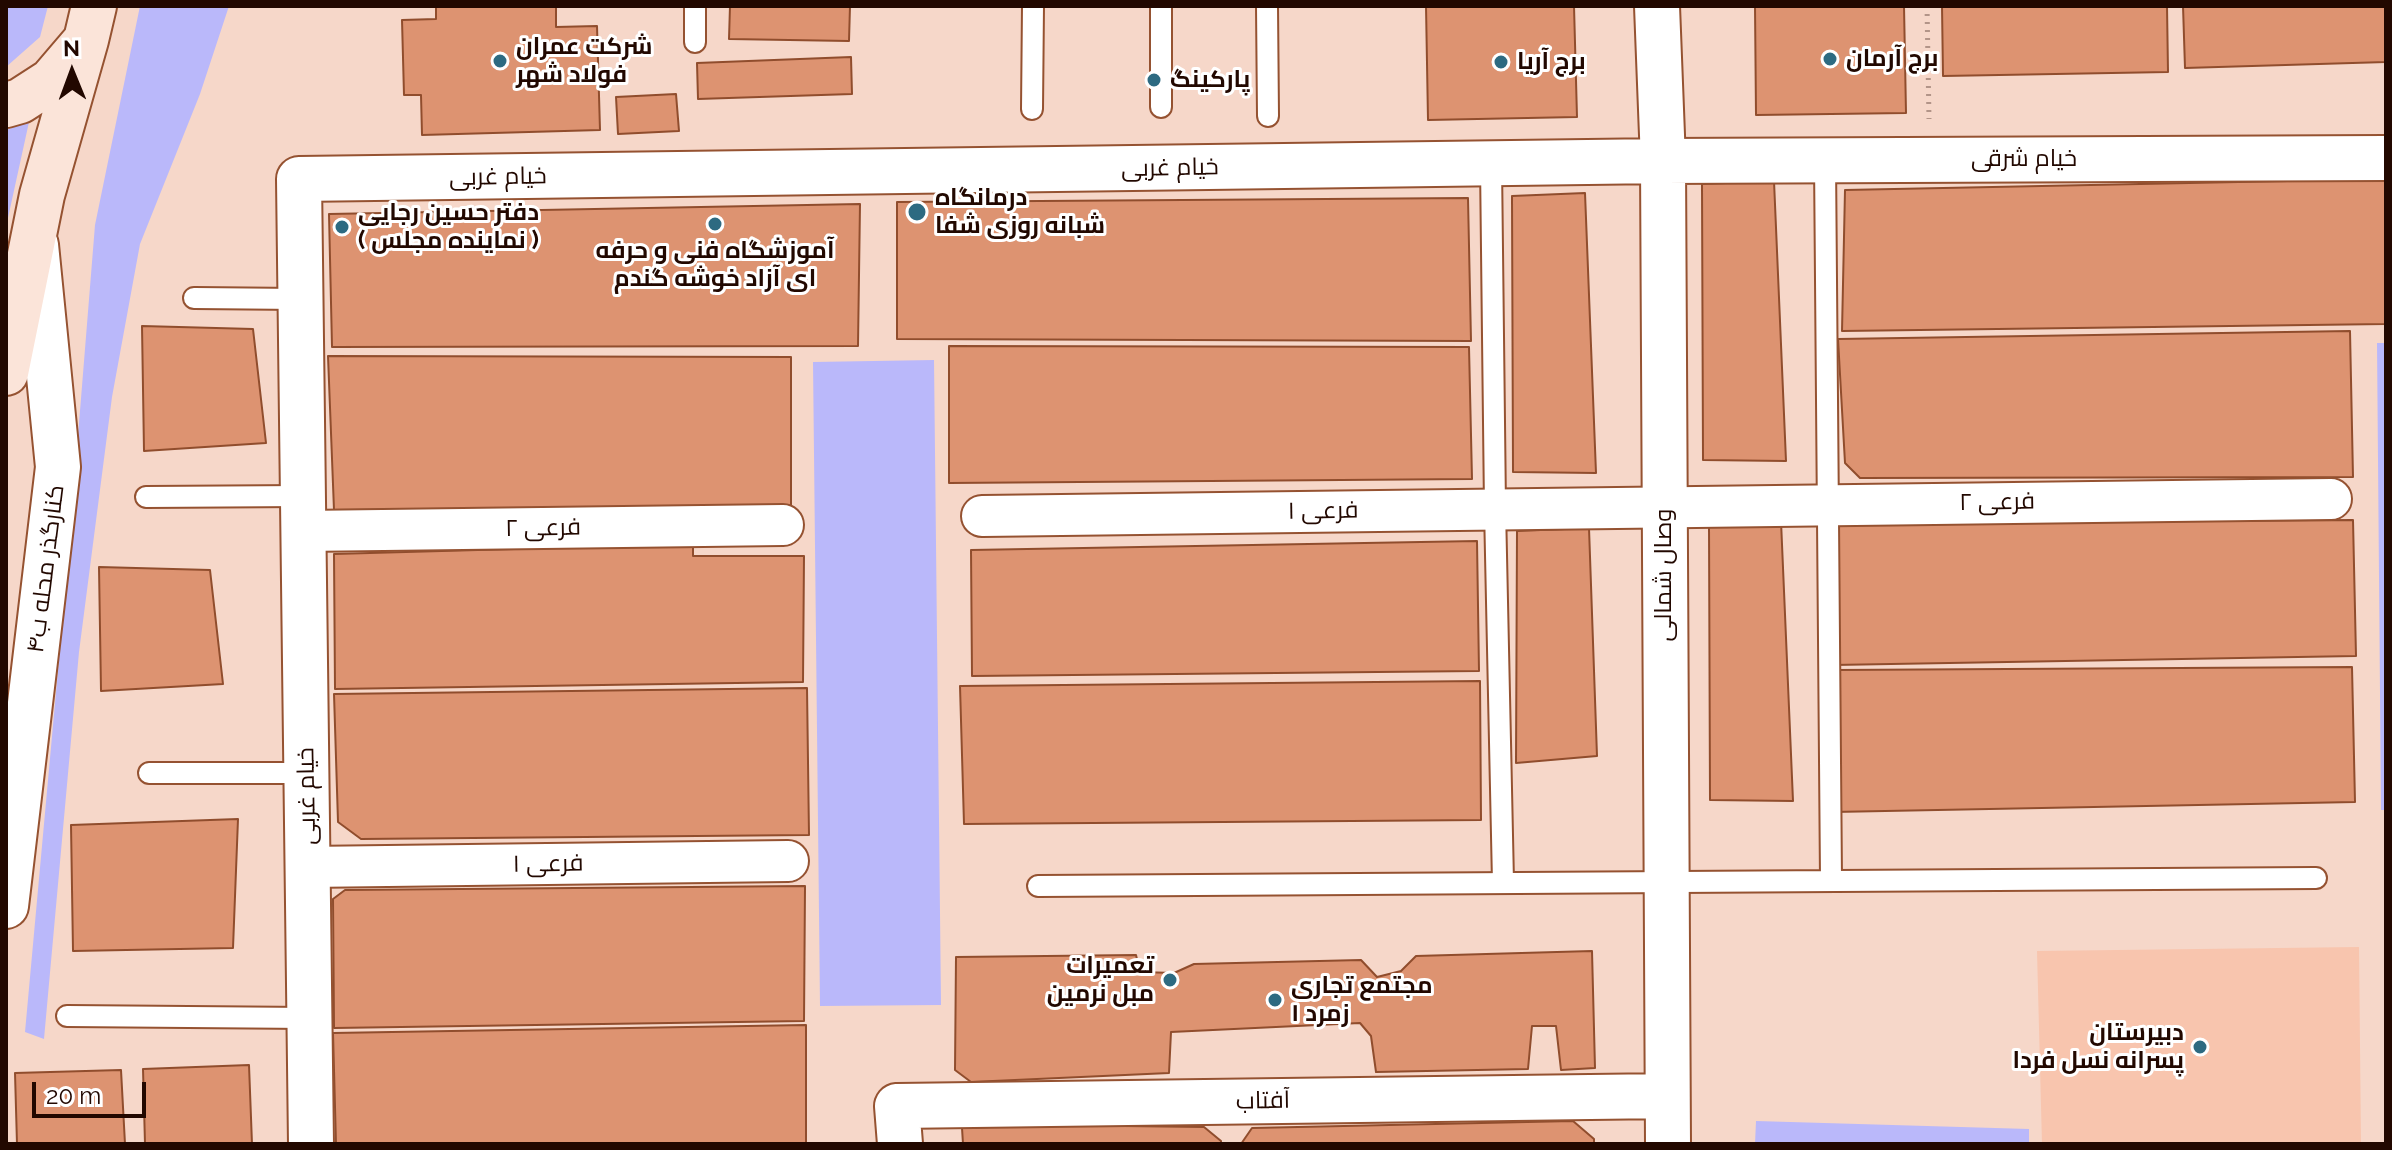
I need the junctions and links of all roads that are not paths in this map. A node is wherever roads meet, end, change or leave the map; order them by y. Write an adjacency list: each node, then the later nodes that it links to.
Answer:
1 (695, 6): 7 (lane)
2 (1033, 6): 10 (lane)
3 (1161, 6): 9 (lane)
4 (1267, 6): 11 (lane)
5 (1657, 6): 14 (street, وصال شمالی)
6 (90, 23): 8 (main road); 16 (main road)
7 (695, 42)
8 (6, 105)
9 (1161, 107)
10 (1032, 109)
11 (1268, 116)
12 (2386, 158): 13 (street, خیام شرقی)
13 (1825, 160): 14 (street, خیام شرقی); 22 (lane)
14 (1663, 161): 15 (street, خیام غربی); 23 (street, وصال شمالی)
15 (1491, 164): 18 (street, خیام غربی); 24 (lane)
16 (35, 231): 19 (main road); 37 (street, کنارگذر محله ب۴)
17 (194, 298): 18 (lane)
18 (300, 299): 25 (street, خیام غربی)
19 (6, 373)
20 (146, 497): 25 (lane)
21 (2331, 499): 22 (street, فرعی ۲)
22 (1826, 504): 23 (street, فرعی ۲); 33 (lane)
23 (1664, 506): 24 (street, فرعی ۱); 34 (street, وصال شمالی)
24 (1495, 508): 26 (street, فرعی ۱); 35 (lane)
25 (303, 513): 27 (street, فرعی ۲); 29 (street, خیام غربی)
26 (982, 516)
27 (783, 525)
28 (149, 773): 29 (lane)
29 (306, 773): 31 (street, خیام غربی)
30 (788, 861): 31 (street, فرعی ۱)
31 (307, 867): 39 (street, خیام غربی)
32 (2316, 878): 33 (lane)
33 (1831, 880): 34 (lane)
34 (1665, 881): 35 (lane); 40 (street, وصال شمالی)
35 (1503, 882): 36 (lane)
36 (1038, 886)
37 (6, 906)
38 (67, 1016): 39 (lane)
39 (309, 1018): 41 (street, خیام غربی)
40 (1667, 1096): 42 (street, آفتاب); 43 (street, وصال شمالی)
41 (311, 1144)
42 (900, 1144)
43 (1668, 1144)

